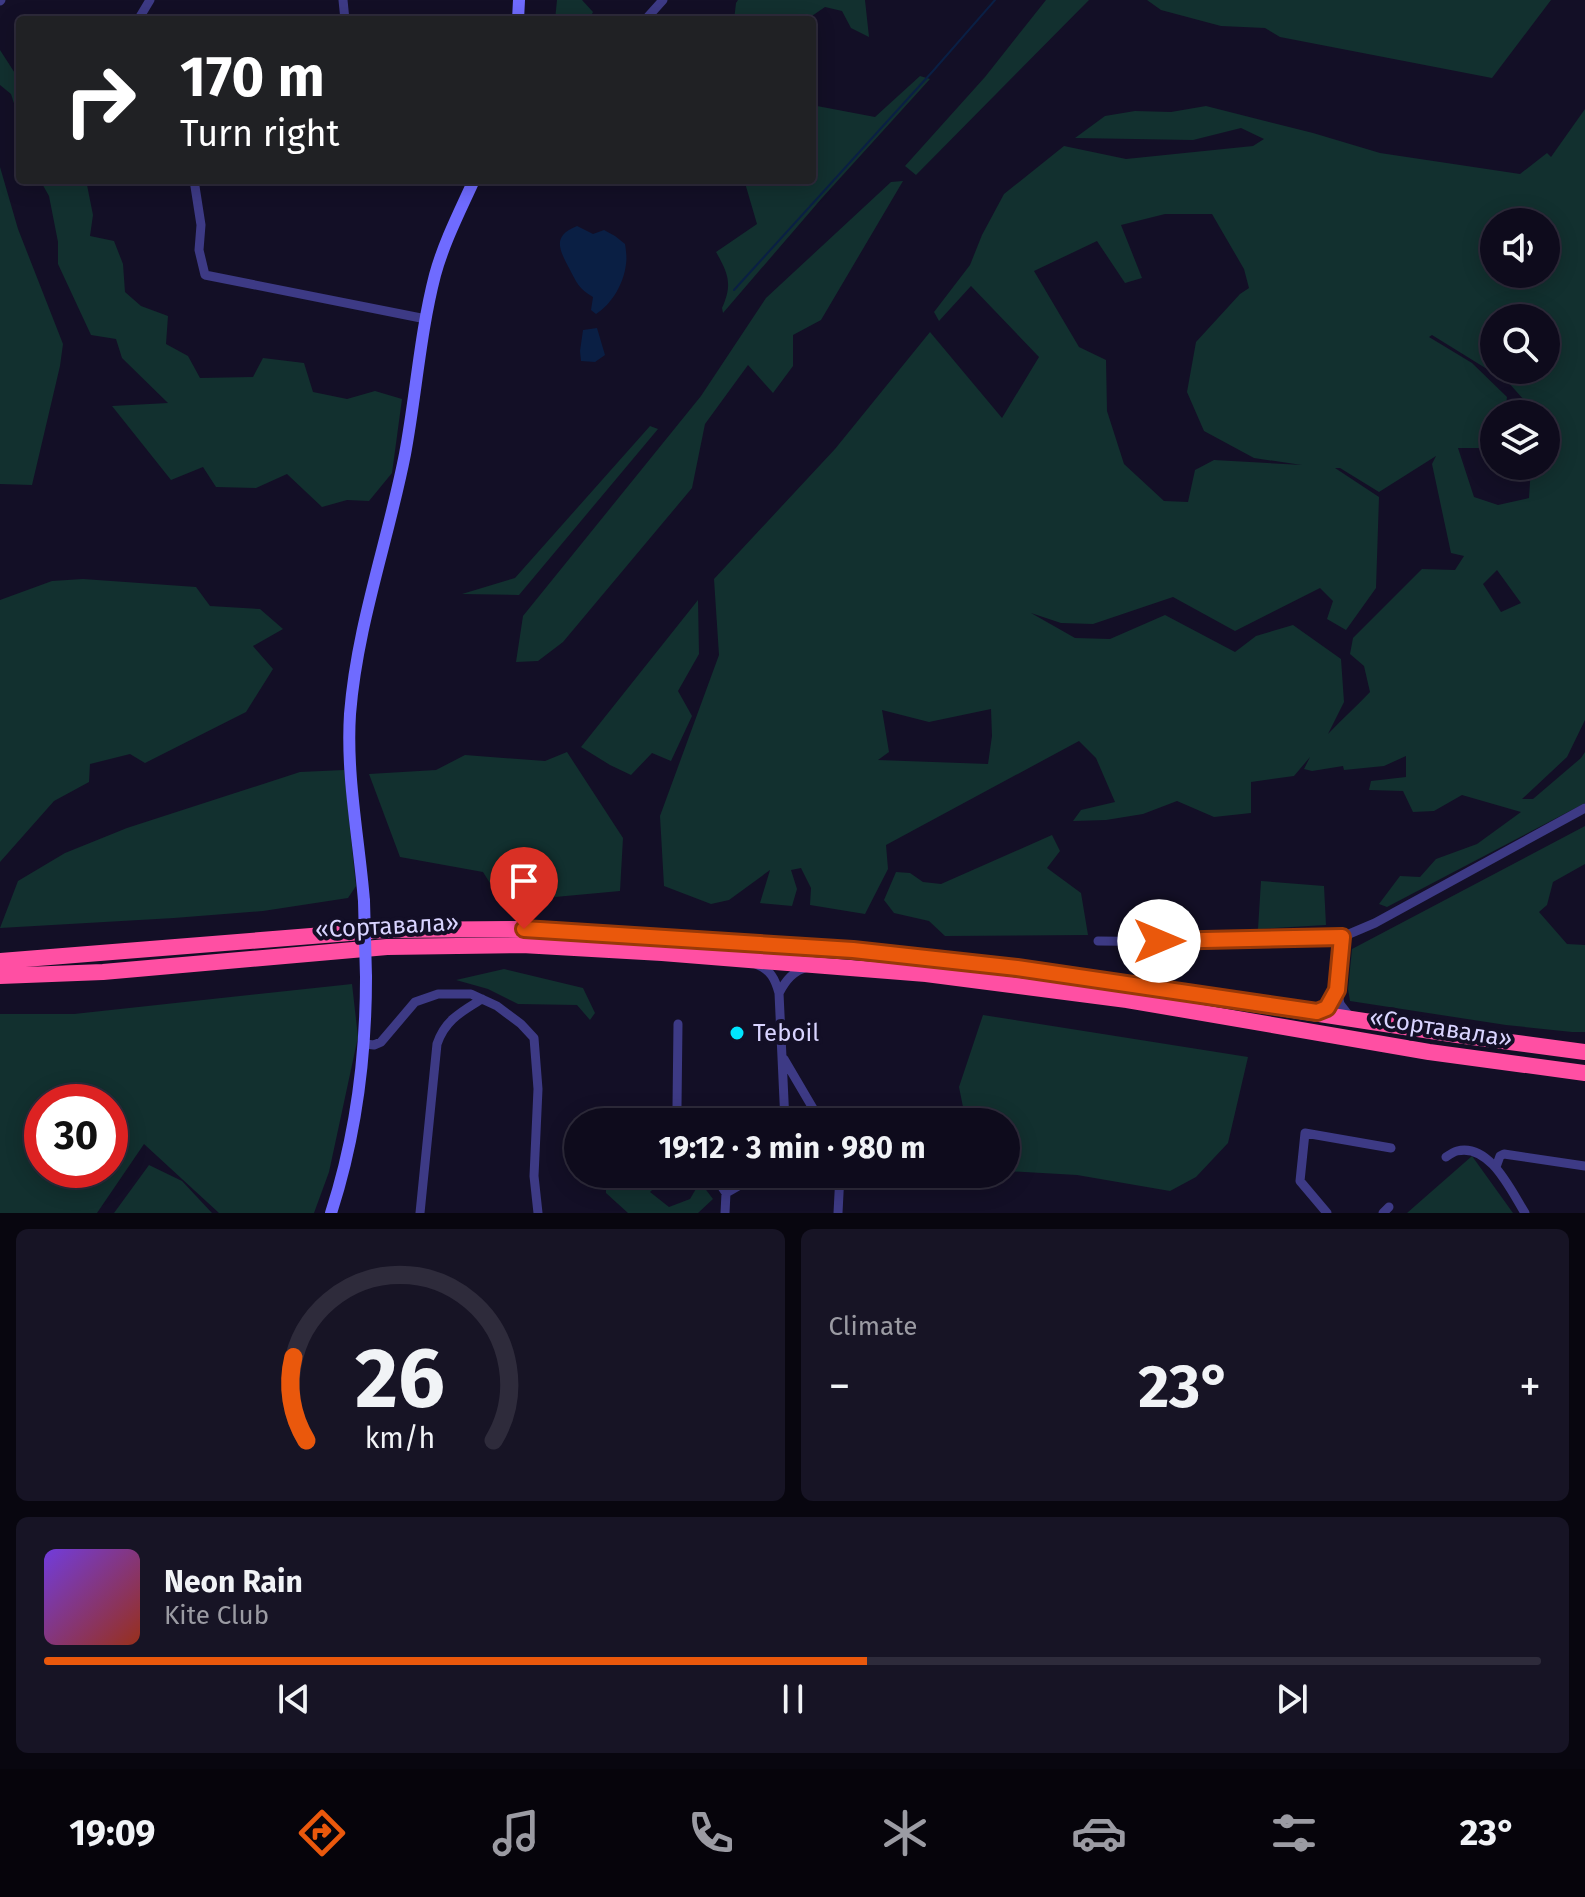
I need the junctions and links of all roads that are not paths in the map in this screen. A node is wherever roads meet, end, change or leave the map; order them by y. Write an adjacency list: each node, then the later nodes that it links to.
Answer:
1 (663, 0): 2 (street)
2 (649, 16)
3 (195, 184): 5 (street)
4 (472, 184): 5 (street)
5 (426, 319): 19 (street, bridge)
6 (1585, 808): 7 (street)
7 (1342, 937): 8 (street); 13 (street)
8 (1098, 941)
9 (735, 958): 11 (highway, «Сортавала»); 12 (highway, «Сортавала»); 14 (street)
10 (0, 961): 16 (highway, «Сортавала»)
11 (831, 966): 14 (street); 22 (highway, «Сортавала»)
12 (0, 976)
13 (1337, 990): 16 (street); 17 (street)
14 (779, 993): 21 (street)
15 (482, 999): 19 (street); 35 (street); 36 (street)
16 (1317, 1012): 17 (highway, «Сортавала»)
17 (1350, 1017): 20 (highway, «Сортавала»)
18 (678, 1024): 23 (street)
19 (365, 1044): 34 (street)
20 (1585, 1052)
21 (782, 1055): 24 (street); 25 (street)
22 (1585, 1073)
23 (677, 1108)
24 (784, 1108)
25 (813, 1108)
26 (1391, 1148): 39 (street)
27 (1446, 1157): 29 (street)
28 (1585, 1166): 29 (street)
29 (1496, 1167): 40 (street)
30 (723, 1188): 33 (street)
31 (735, 1188): 33 (street)
32 (839, 1188): 38 (street)
33 (726, 1193): 37 (street)
34 (331, 1213)
35 (420, 1213)
36 (538, 1213)
37 (725, 1213)
38 (838, 1213)
39 (1327, 1213)
40 (1525, 1213)

